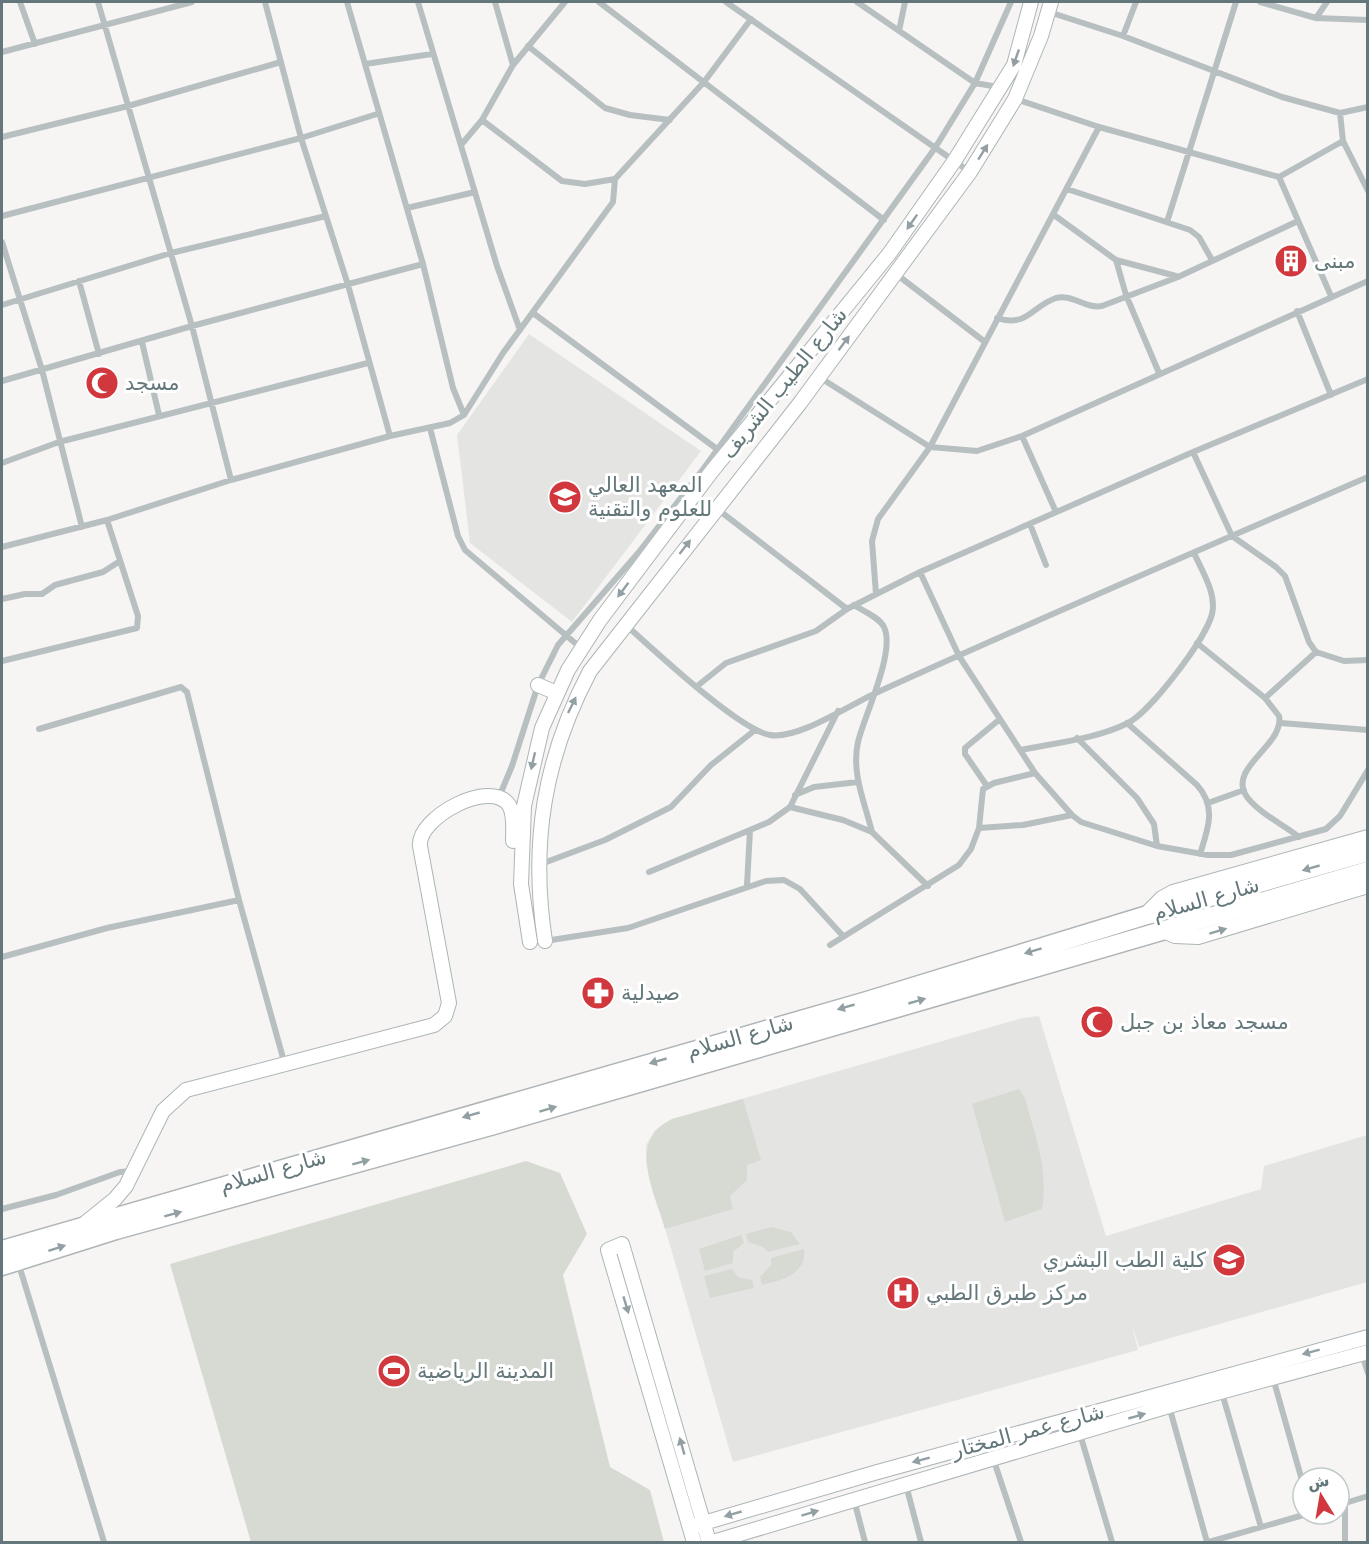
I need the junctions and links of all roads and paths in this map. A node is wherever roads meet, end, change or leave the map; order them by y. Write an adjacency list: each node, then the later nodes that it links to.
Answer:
1 (20, 2): 26 (street)
2 (98, 2): 23 (street)
3 (192, 2): 23 (street)
4 (265, 2): 30 (street)
5 (347, 2): 31 (street)
6 (418, 2): 29 (street)
7 (495, 2): 32 (street)
8 (565, 2): 27 (street)
9 (599, 2): 34 (street)
10 (726, 2): 21 (street)
11 (857, 2): 24 (street)
12 (905, 2): 24 (street)
13 (1011, 2): 35 (street)
14 (1031, 2): 36 (main road, شارع الطيب الشريف, one-way to 36)
15 (1136, 2): 25 (street)
16 (1236, 2): 33 (street)
17 (1260, 2): 20 (street)
18 (1327, 2): 20 (street)
19 (1049, 7): 25 (street); 37 (main road, شارع الطيب الشريف)
20 (1316, 18): 22 (street)
21 (752, 19): 34 (street); 49 (street)
22 (1368, 20)
23 (104, 27): 26 (street); 38 (street)
24 (899, 31): 35 (street)
25 (1123, 36): 33 (street)
26 (35, 44): 28 (street)
27 (528, 46): 32 (street); 43 (street)
28 (2, 52)
29 (432, 54): 31 (street); 48 (street)
30 (281, 62): 38 (street); 46 (street)
31 (365, 64): 41 (street)
32 (513, 65): 42 (street)
33 (1214, 72): 40 (street); 50 (street)
34 (704, 82): 43 (street); 63 (street)
35 (975, 83): 36 (street); 49 (street)
36 (1002, 88): 51 (main road, شارع الطيب الشريف)
37 (1016, 99): 44 (street); 52 (main road, شارع الطيب الشريف, one-way to 37)
38 (128, 106): 45 (street); 54 (street)
39 (1368, 107): 40 (street)
40 (1340, 112): 47 (street)
41 (377, 114): 46 (street); 59 (street)
42 (482, 120): 48 (street); 55 (street)
43 (670, 120): 55 (street)
44 (1099, 127): 50 (street); 56 (street)
45 (2, 137)
46 (300, 138): 54 (street); 62 (street)
47 (1343, 141): 53 (street); 57 (street)
48 (461, 145): 58 (street)
49 (935, 148): 51 (street); 63 (street)
50 (1188, 150): 53 (street); 65 (street)
51 (955, 160): 52 (street); 106 (main road, شارع الطيب الشريف, one-way to 106)
52 (970, 172): 71 (main road, شارع الطيب الشريف)
53 (1280, 177): 64 (street)
54 (149, 178): 61 (street); 67 (street)
55 (615, 179): 81 (street)
56 (1067, 189): 60 (street); 65 (street)
57 (1368, 191)
58 (475, 192): 59 (street); 84 (street)
59 (407, 208): 70 (street)
60 (1054, 215): 68 (street); 82 (street)
61 (2, 216)
62 (326, 216): 67 (street); 75 (street)
63 (884, 220): 103 (street)
64 (1298, 221): 69 (street); 77 (street)
65 (1167, 222): 69 (street)
66 (2, 242): 78 (street)
67 (171, 253): 73 (street); 83 (street)
68 (1116, 260): 72 (street); 76 (street)
69 (1212, 260): 72 (street)
70 (423, 264): 75 (street); 97 (street)
71 (896, 274): 86 (street); 91 (main road, شارع الطيب الشريف, one-way to 71)
72 (1178, 276): 76 (street)
73 (79, 281): 78 (street); 87 (street)
74 (1368, 281): 77 (street)
75 (348, 285): 83 (street); 88 (street)
76 (1126, 295): 82 (street); 90 (street)
77 (1331, 296): 80 (street)
78 (19, 300): 79 (street); 89 (street)
79 (2, 305)
80 (1297, 311): 90 (street); 94 (street)
81 (533, 313): 84 (street); 103 (street)
82 (997, 318): 86 (street)
83 (192, 326): 85 (street); 95 (street)
84 (520, 330): 97 (street)
85 (142, 342): 87 (street); 96 (street)
86 (984, 342): 102 (street)
87 (99, 354): 89 (street)
88 (368, 363): 95 (street); 99 (street)
89 (42, 370): 93 (street); 101 (street)
90 (1159, 373): 100 (street)
91 (819, 377): 102 (street); 109 (main road, شارع الطيب الشريف)
92 (1368, 379): 94 (street)
93 (2, 381)
94 (1331, 394): 104 (street)
95 (212, 403): 96 (street); 108 (street)
96 (159, 415): 101 (street)
97 (464, 415): 98 (street)
98 (430, 428): 99 (street); 127 (street)
99 (390, 436): 108 (street)
100 (1022, 436): 102 (street); 112 (street)
101 (59, 442): 105 (street); 115 (street)
102 (930, 447): 122 (street)
103 (717, 449): 127 (street)
104 (1193, 452): 112 (street); 116 (street)
105 (2, 463)
106 (712, 471): 109 (main road); 110 (main road, شارع الطيب الشريف)
107 (1367, 478): 116 (street)
108 (231, 480): 113 (street)
109 (735, 483): 111 (main road, شارع الطيب الشريف)
110 (696, 492): 111 (main road); 129 (main road, شارع الطيب الشريف, one-way to 129)
111 (715, 508): 125 (street); 126 (main road, شارع الطيب الشريف, one-way to 111)
112 (1056, 512): 114 (street)
113 (107, 520): 115 (street); 119 (street)
114 (1030, 524): 120 (street); 121 (street)
115 (82, 527): 117 (street)
116 (1232, 536): 118 (street); 130 (street)
117 (2, 547)
118 (1194, 553): 128 (street); 131 (street)
119 (120, 561): 123 (street); 133 (street)
120 (1046, 565)
121 (920, 572): 122 (street); 131 (street)
122 (876, 594): 124 (street)
123 (2, 599)
124 (854, 605): 125 (street); 137 (street)
125 (847, 609): 136 (street)
126 (625, 624): 136 (street); 168 (main road, شارع الطيب الشريف, one-way to 126)
127 (564, 636): 129 (street); 135 (street)
128 (1197, 643): 139 (street); 142 (street)
129 (581, 648): 138 (main road, شارع الطيب الشريف)
130 (1316, 652): 132 (street); 139 (street)
131 (959, 656): 137 (street); 141 (street)
132 (1367, 660): 134 (street)
133 (2, 661)
134 (1368, 669)
135 (538, 685): 138 (main road); 155 (street)
136 (696, 687): 145 (street)
137 (877, 692): 140 (street); 151 (street)
138 (557, 693): 167 (main road, شارع الطيب الشريف, one-way to 167)
139 (1265, 698): 143 (street)
140 (838, 711): 145 (street); 154 (street)
141 (1000, 719): 148 (street); 152 (street)
142 (1127, 723): 147 (street); 156 (street)
143 (1281, 723): 146 (street); 153 (street)
144 (39, 729): 174 (street)
145 (755, 730): 168 (street)
146 (1368, 730)
147 (1077, 738): 148 (street); 164 (street)
148 (1021, 750): 150 (street)
149 (1368, 770): 162 (street)
150 (1035, 773): 152 (street); 158 (street)
151 (858, 782): 154 (street); 161 (street)
152 (987, 786): 159 (street)
153 (1244, 790): 156 (street); 162 (street)
154 (795, 795): 157 (street)
155 (498, 797): 167 (main road); 183 (main road)
156 (1209, 803): 166 (street)
157 (789, 807): 160 (street); 161 (street)
158 (1072, 816): 159 (street); 164 (street)
159 (979, 828): 172 (street)
160 (750, 830): 169 (street); 171 (street)
161 (872, 832): 172 (street)
162 (1299, 837): 166 (street)
163 (1368, 837): 175 (main road)
164 (1157, 846): 166 (street)
165 (1368, 852): 175 (highway, شارع السلام, one-way to 175)
166 (1200, 854)
167 (521, 863): 168 (main road); 179 (main road, شارع الطيب الشريف)
168 (540, 864): 178 (main road, شارع الطيب الشريف)
169 (649, 872)
170 (1368, 872): 176 (highway, شارع السلام)
171 (747, 885): 177 (street); 178 (street)
172 (928, 885): 177 (street)
173 (1368, 886): 176 (main road, one-way to 173)
174 (239, 900): 182 (street); 183 (street)
175 (1144, 916): 180 (highway, شارع السلام)
176 (1161, 930): 180 (highway, شارع السلام)
177 (843, 936): 181 (street)
178 (545, 941)
179 (530, 942)
180 (1089, 942): 186 (highway, شارع السلام)
181 (830, 945)
182 (2, 957)
183 (285, 1065): 184 (main road)
184 (135, 1171): 185 (street); 187 (main road)
185 (2, 1209)
186 (114, 1223): 187 (highway); 189 (highway, one-way to 186)
187 (81, 1226): 188 (highway)
188 (2, 1250)
189 (10, 1264): 207 (street)
190 (1368, 1337): 204 (main road, شارع عمر المختار, one-way to 204)
191 (1365, 1353): 192 (street); 193 (main road, شارع عمر المختار)
192 (1368, 1373)
193 (1273, 1378): 194 (main road, شارع عمر المختار); 198 (street)
194 (1222, 1392): 195 (main road, شارع عمر المختار); 206 (street)
195 (1169, 1406): 196 (main road, شارع عمر المختار, one-way to 195); 214 (street)
196 (1080, 1433): 197 (main road, شارع عمر المختار); 213 (street)
197 (993, 1458): 199 (main road, شارع عمر المختار); 212 (street)
198 (1298, 1466)
199 (906, 1484): 201 (main road, شارع عمر المختار); 211 (street)
200 (1368, 1496): 202 (street)
201 (854, 1499): 209 (main road, شارع عمر المختار, one-way to 201); 210 (street)
202 (1351, 1501)
203 (1291, 1518): 206 (street)
204 (697, 1525): 204 (main road, one-way to 204); 208 (main road); 209 (main road)
205 (1344, 1526): 215 (street)
206 (1261, 1527): 214 (street)
207 (104, 1542)
208 (694, 1542)
209 (711, 1542)
210 (866, 1542)
211 (921, 1542)
212 (1022, 1542)
213 (1112, 1542)
214 (1208, 1542)
215 (1345, 1542)

